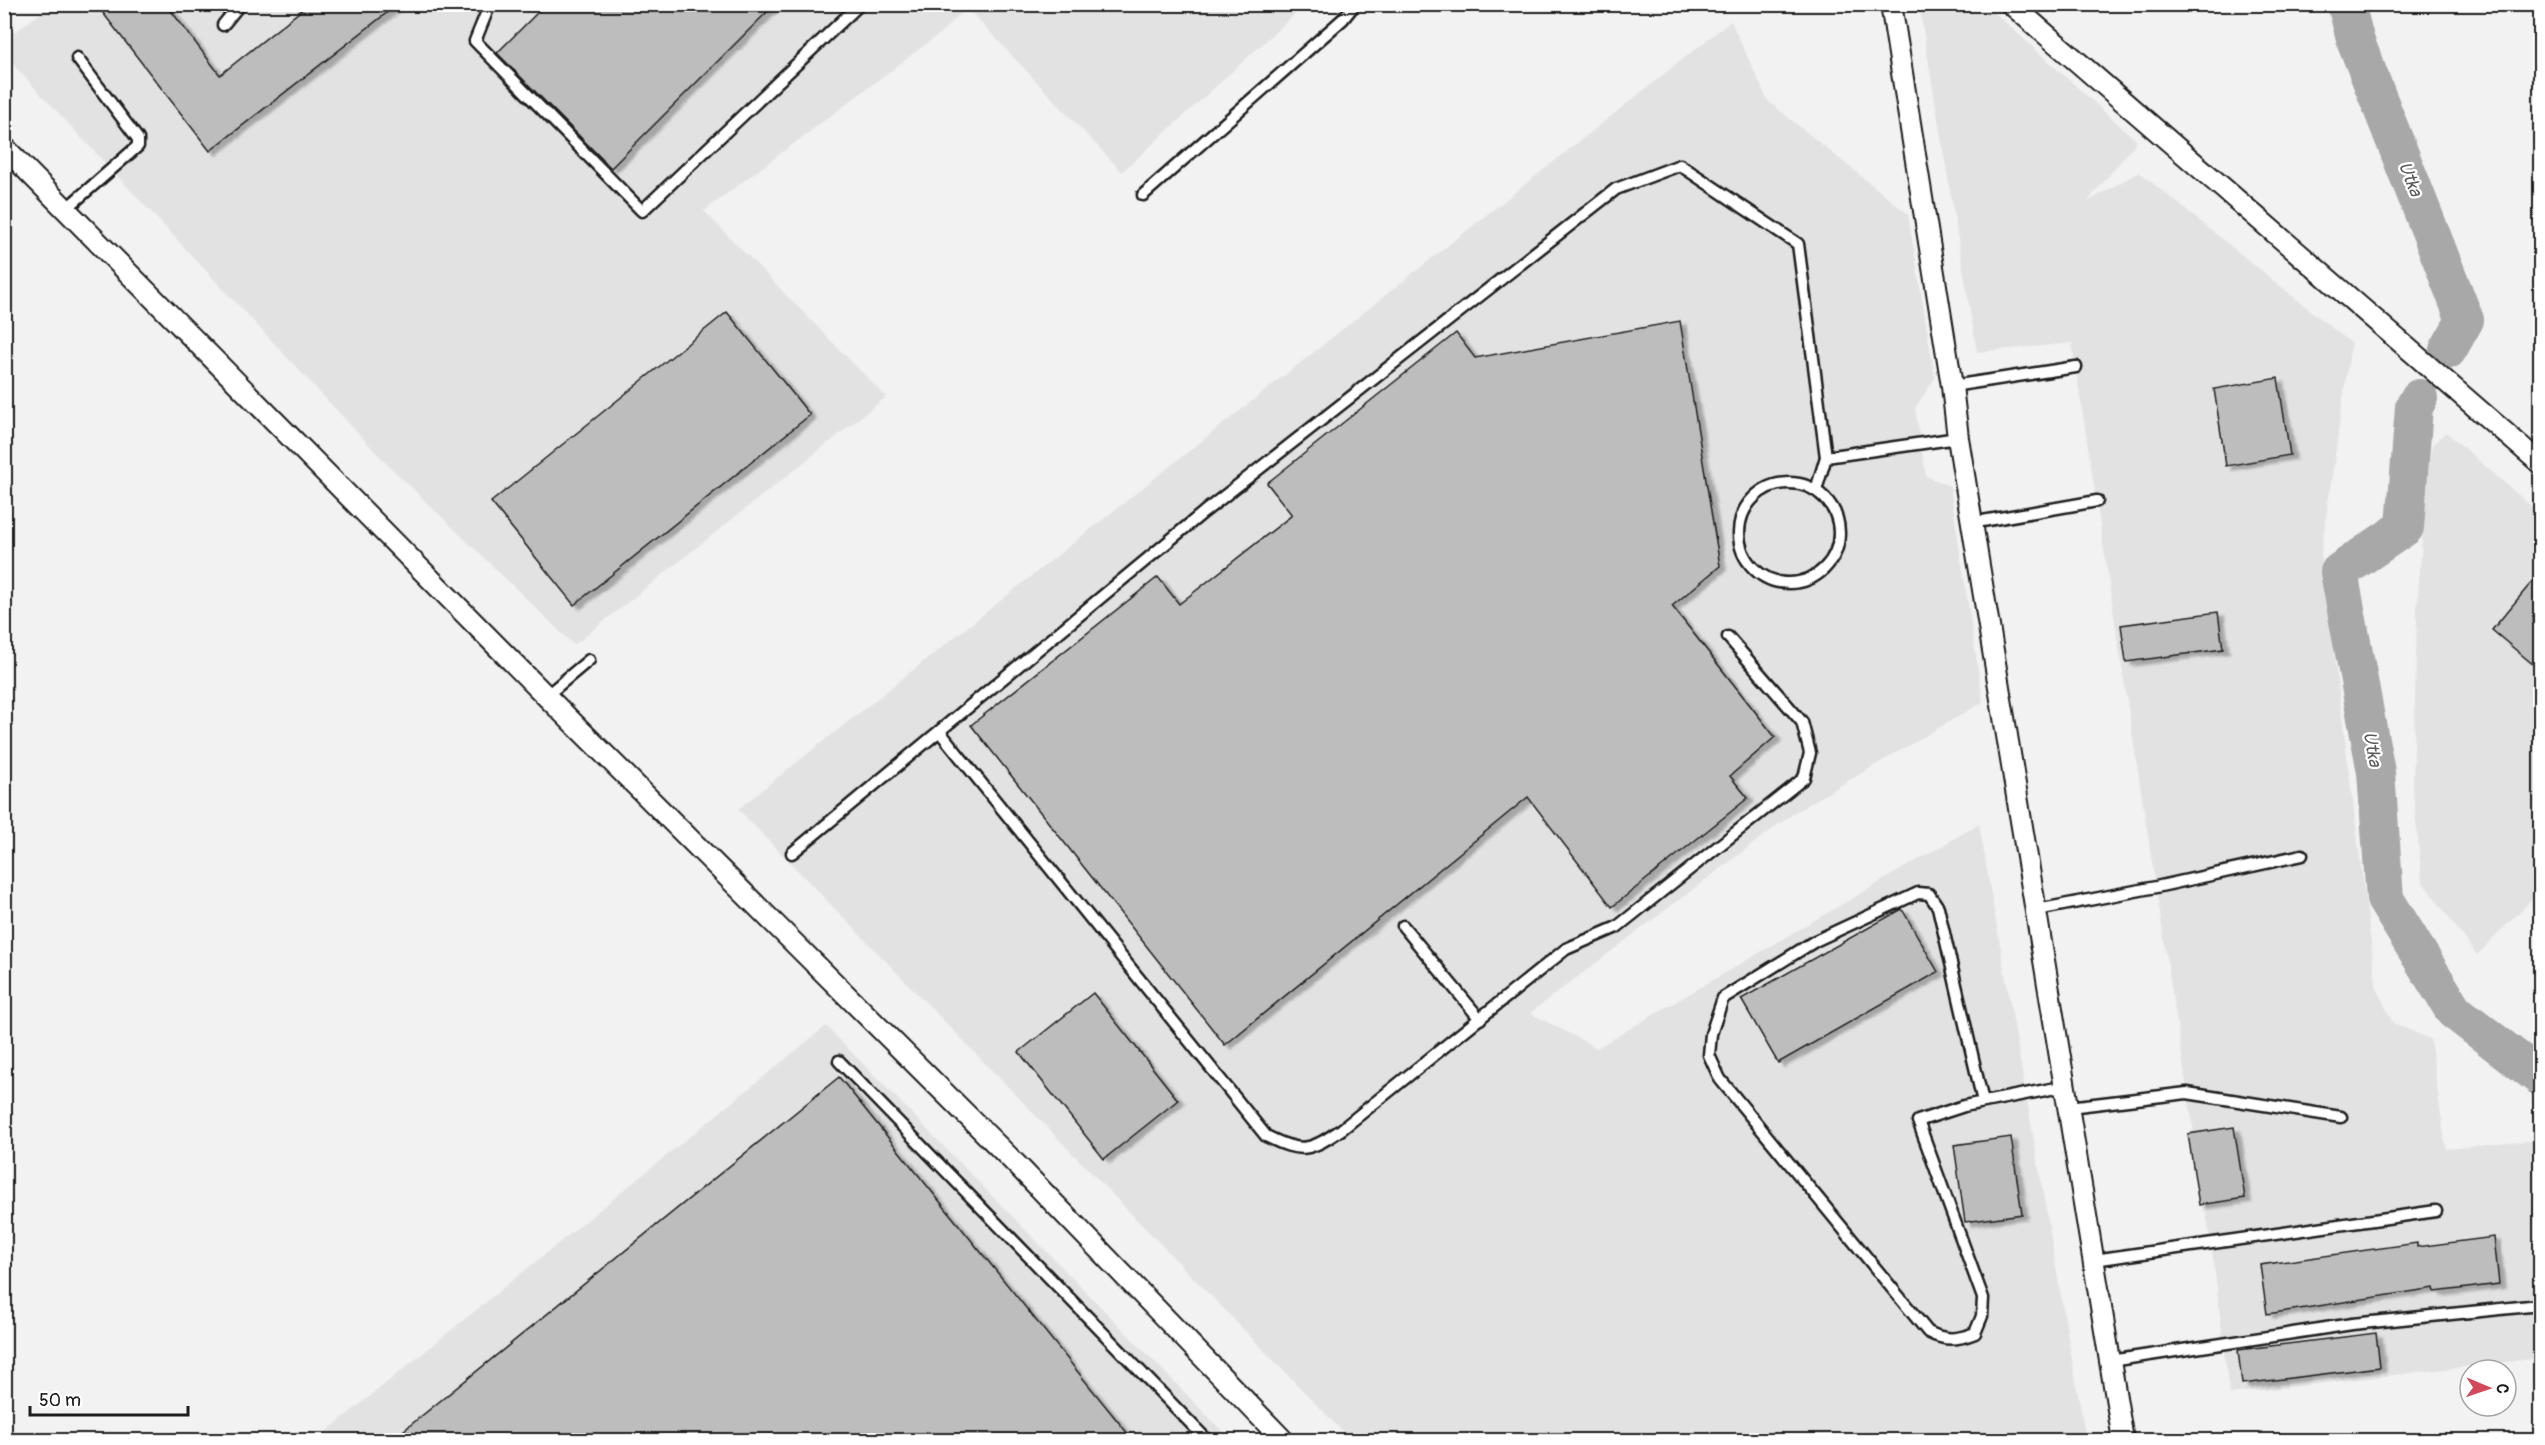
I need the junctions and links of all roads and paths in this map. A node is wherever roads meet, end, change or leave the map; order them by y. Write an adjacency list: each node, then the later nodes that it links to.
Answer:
1 (240, 4): 7 (lane)
2 (490, 4): 3 (lane)
3 (860, 4)
4 (1355, 4): 10 (lane)
5 (1891, 4): 13 (street)
6 (2011, 4): 16 (street)
7 (224, 25)
8 (77, 58): 11 (lane)
9 (4, 147): 11 (street)
10 (1143, 195)
11 (66, 209): 22 (street)
12 (2076, 367): 13 (lane)
13 (1952, 386): 14 (street)
14 (1958, 438): 15 (lane); 19 (street)
15 (1826, 457): 17 (lane); 23 (lane)
16 (2541, 463)
17 (1816, 490): 17 (lane)
18 (2097, 501): 19 (lane)
19 (1971, 523): 26 (street)
20 (1728, 637): 28 (lane)
21 (589, 660): 22 (lane)
22 (546, 696): 39 (street)
23 (940, 732): 24 (lane); 28 (lane)
24 (792, 853)
25 (2302, 855): 26 (lane)
26 (2037, 910): 30 (street)
27 (1403, 926): 28 (lane)
28 (1480, 1019)
29 (839, 1061): 38 (lane)
30 (2066, 1086): 31 (lane); 32 (street)
31 (1983, 1102): 31 (lane)
32 (2069, 1107): 33 (lane); 35 (street)
33 (2341, 1117)
34 (2436, 1211): 35 (lane)
35 (2094, 1260): 37 (street)
36 (2541, 1305): 37 (lane)
37 (2110, 1361): 40 (street)
38 (1207, 1440)
39 (1283, 1440)
40 (2123, 1440)

